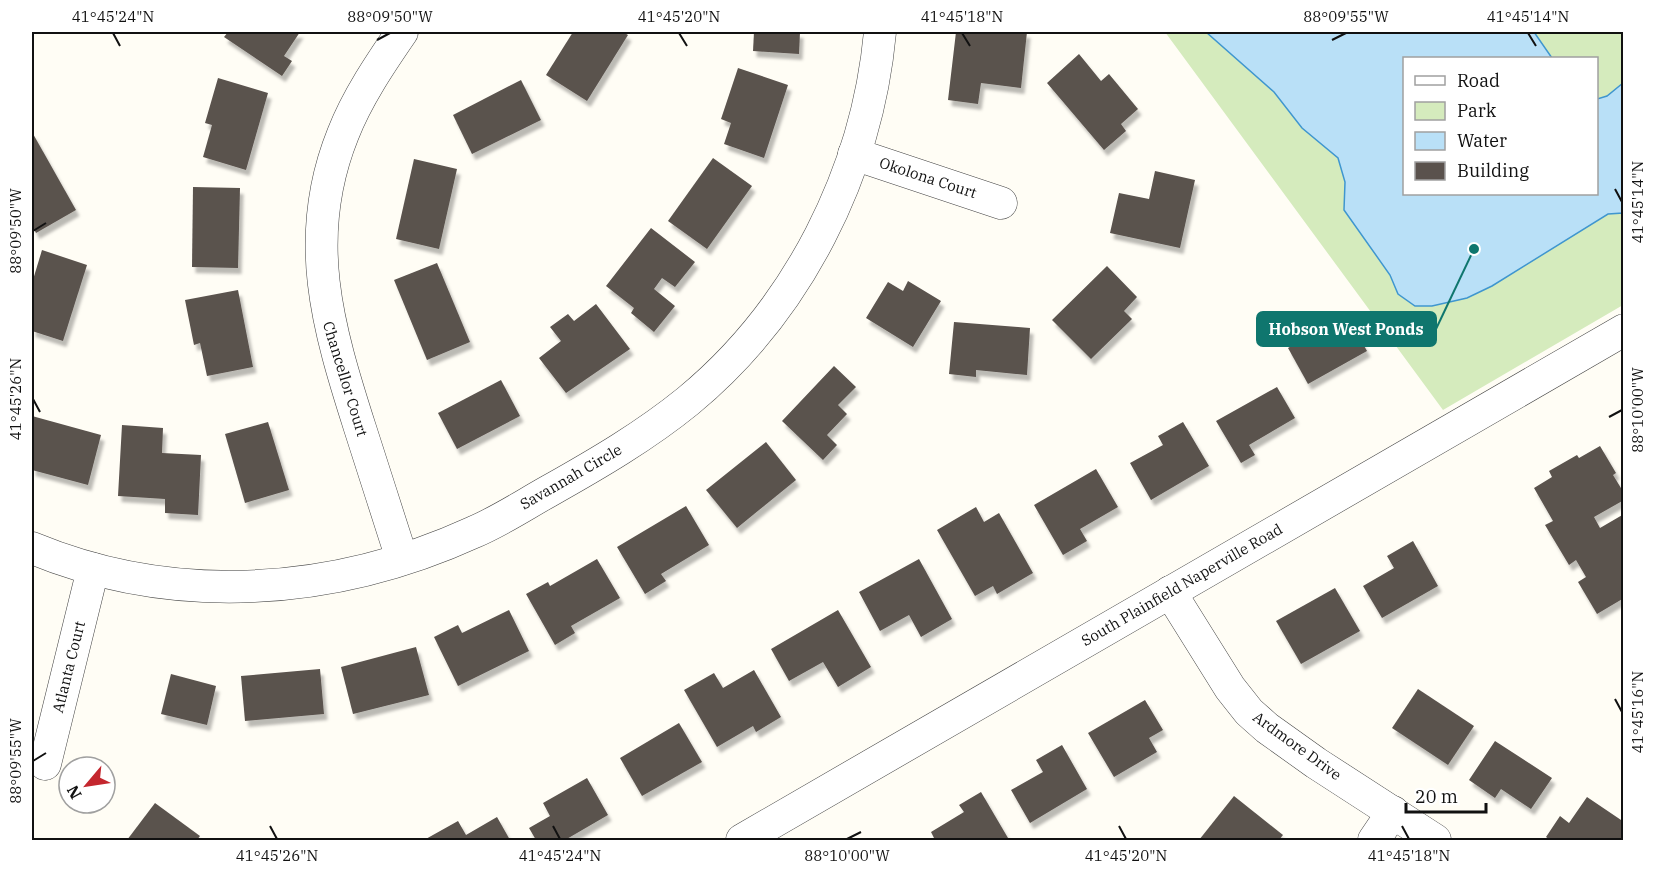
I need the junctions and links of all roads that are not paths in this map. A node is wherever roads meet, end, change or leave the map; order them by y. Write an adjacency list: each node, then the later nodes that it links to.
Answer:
1 (402, 32): 7 (street, Chancellor Court)
2 (880, 32): 3 (street, Savannah Circle)
3 (854, 154): 4 (street, Okolona Court); 7 (street, Savannah Circle)
4 (1001, 203)
5 (1621, 337): 9 (street, South Plainfield Naperville Road)
6 (32, 548): 8 (street, Savannah Circle)
7 (402, 559): 8 (street, Savannah Circle)
8 (93, 569): 10 (street, Atlanta Court)
9 (1170, 592): 11 (street, Ardmore Drive); 12 (street, South Plainfield Naperville Road)
10 (45, 764)
11 (1393, 812): 13 (street); 14 (street, Ardmore Drive)
12 (741, 840)
13 (1374, 840)
14 (1435, 840)

